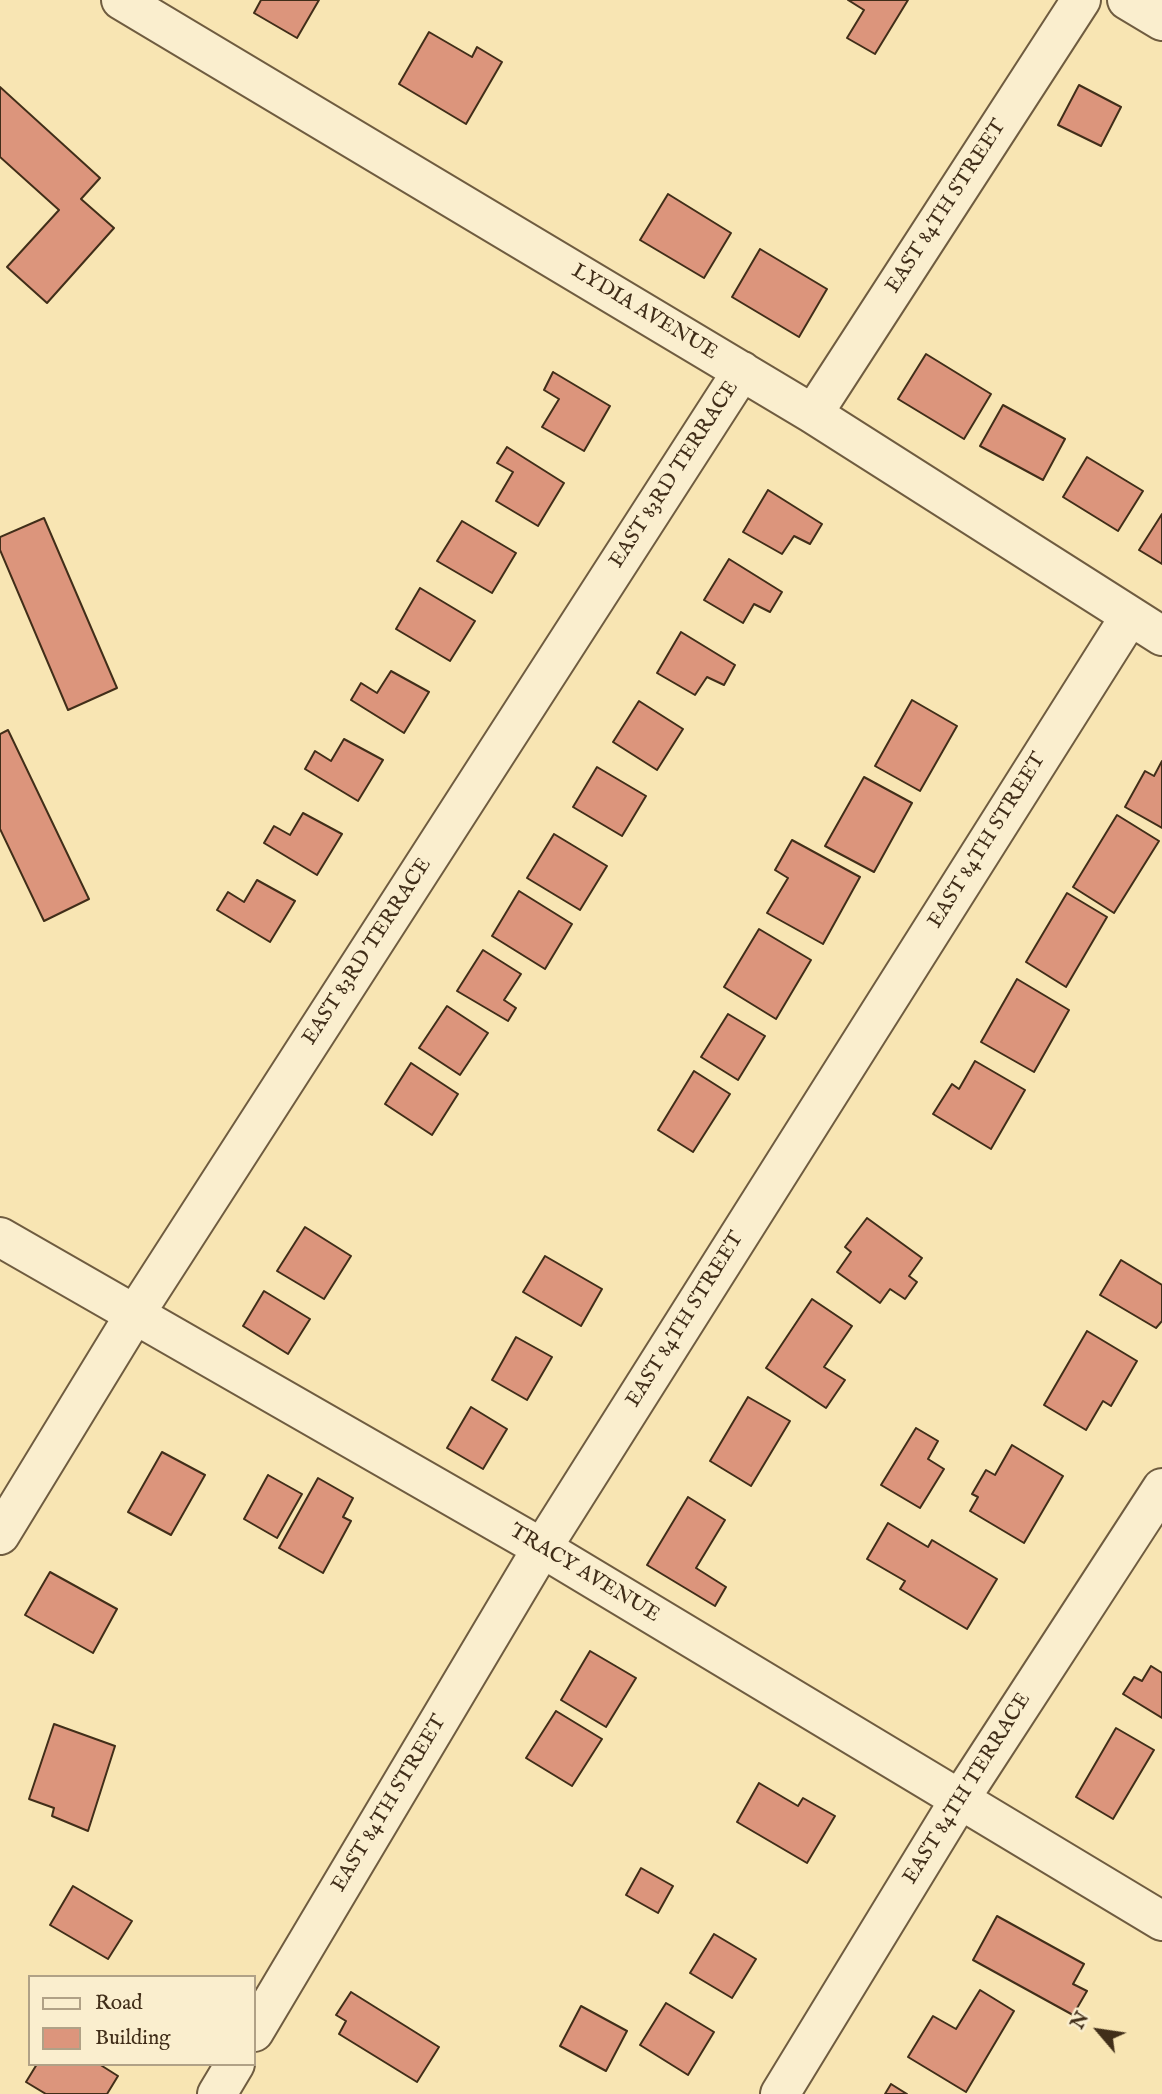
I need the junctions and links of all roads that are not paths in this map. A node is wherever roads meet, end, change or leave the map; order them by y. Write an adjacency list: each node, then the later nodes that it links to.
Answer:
1 (121, 0): 5 (street, LYDIA AVENUE)
2 (1081, 0): 6 (street, EAST 84TH STREET)
3 (1127, 0): 4 (street)
4 (1162, 21)
5 (741, 371): 6 (street, LYDIA AVENUE); 10 (street, EAST 83RD TERRACE)
6 (813, 414): 7 (street, LYDIA AVENUE)
7 (1130, 616): 8 (street, LYDIA AVENUE); 13 (street, EAST 84TH STREET)
8 (1162, 636)
9 (0, 1237): 10 (street, TRACY AVENUE)
10 (135, 1314): 12 (street, EAST 83RD TERRACE); 13 (street, TRACY AVENUE)
11 (1162, 1488): 14 (street, EAST 84TH TERRACE)
12 (0, 1535)
13 (542, 1548): 14 (street, TRACY AVENUE); 16 (street, EAST 84TH STREET)
14 (960, 1799): 15 (street, TRACY AVENUE); 19 (street, EAST 84TH TERRACE)
15 (1162, 1922)
16 (256, 2029)
17 (234, 2066): 18 (street)
18 (217, 2094)
19 (780, 2094)

